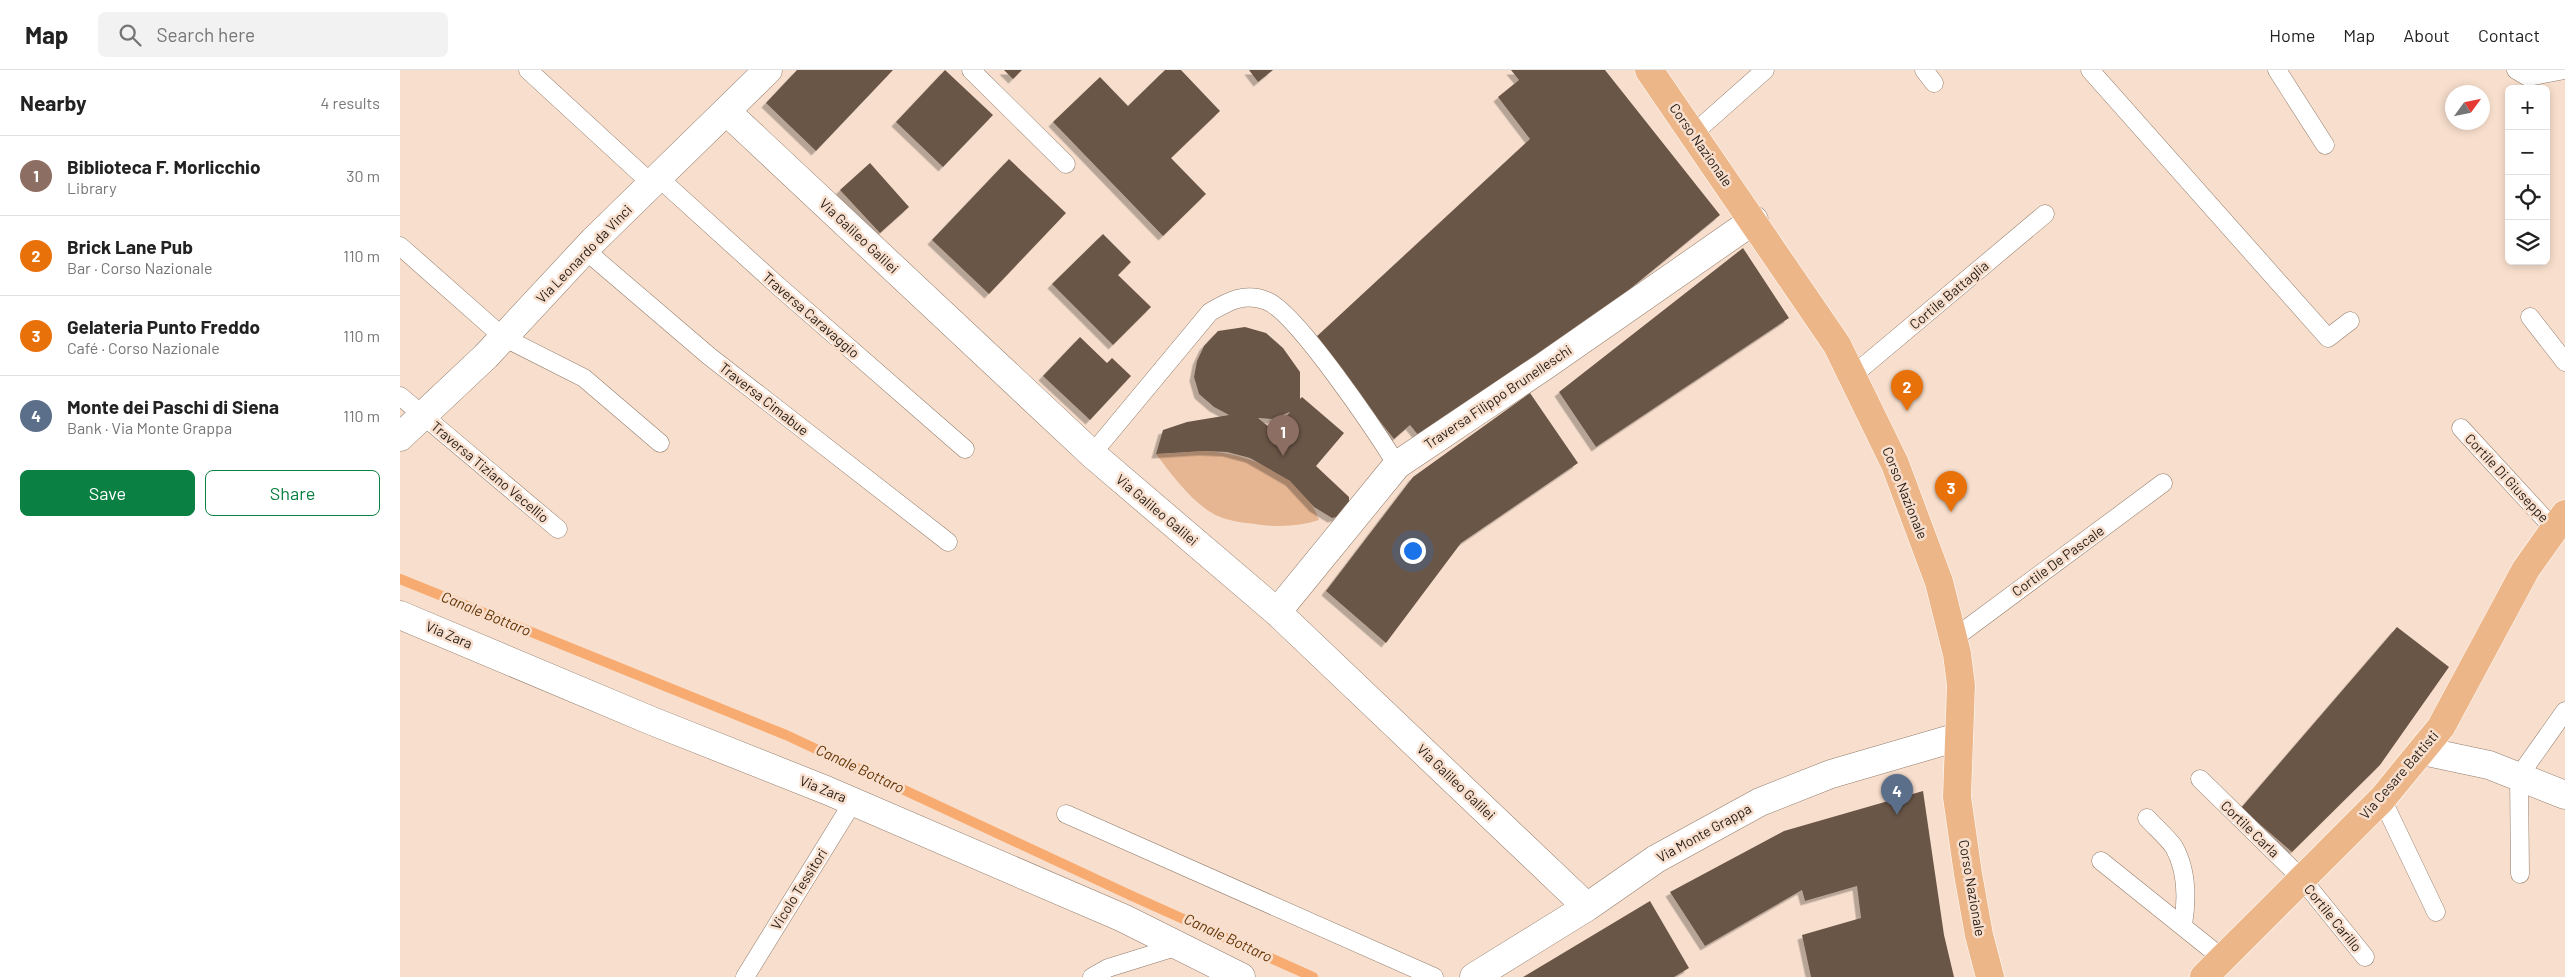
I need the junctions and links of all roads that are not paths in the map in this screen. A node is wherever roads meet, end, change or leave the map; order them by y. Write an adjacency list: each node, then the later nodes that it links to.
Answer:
1 (528, 70): 14 (lane, Traversa Caravaggio)
2 (768, 70): 10 (street, Via Leonardo da Vinci)
3 (971, 70): 13 (lane)
4 (1765, 70): 11 (lane)
5 (2090, 70): 20 (lane)
6 (2277, 70): 12 (lane)
7 (2516, 70): 8 (lane)
8 (2564, 70)
9 (1651, 71): 11 (main road, Corso Nazionale)
10 (727, 112): 14 (street, Via Leonardo da Vinci); 30 (street, Via Galileo Galilei)
11 (1694, 133): 16 (main road, Corso Nazionale)
12 (2325, 145)
13 (1066, 164)
14 (655, 181): 18 (street, Via Leonardo da Vinci); 29 (lane, Traversa Caravaggio)
15 (2045, 214): 23 (lane, Cortile Battaglia)
16 (1754, 220): 23 (main road, Corso Nazionale); 31 (street, Traversa Filippo Brunelleschi)
17 (400, 246): 21 (lane)
18 (585, 250): 21 (street, Via Leonardo da Vinci); 35 (lane, Traversa Cimabue)
19 (2530, 317): 22 (lane)
20 (2350, 322)
21 (503, 337): 25 (street, Via Leonardo da Vinci); 28 (lane)
22 (2565, 362)
23 (1852, 376): 38 (main road, Corso Nazionale)
24 (400, 396): 25 (lane, Traversa Tiziano Vecellio)
25 (423, 416): 27 (street, Via Leonardo da Vinci); 34 (lane, Traversa Tiziano Vecellio)
26 (2461, 428): 33 (lane, Cortile Di Giuseppe)
27 (400, 437)
28 (660, 443)
29 (965, 449)
30 (1092, 454): 31 (lane); 36 (street, Via Galileo Galilei)
31 (1397, 464): 36 (street, Traversa Filippo Brunelleschi)
32 (2163, 483): 38 (lane, Cortile De Pascale)
33 (2559, 521): 41 (main road, Via Cesare Battisti)
34 (558, 529)
35 (948, 542)
36 (1277, 612): 52 (street, Via Galileo Galilei)
37 (400, 615): 46 (street, Via Zara)
38 (1953, 639): 40 (main road, Corso Nazionale)
39 (2565, 710): 42 (lane)
40 (1958, 737): 52 (street, Via Monte Grappa); 63 (main road, Corso Nazionale)
41 (2423, 751): 42 (street); 45 (main road, Via Cesare Battisti)
42 (2519, 776): 44 (street); 50 (lane)
43 (2200, 779): 51 (lane, Cortile Carla)
44 (2565, 794)
45 (2382, 799): 51 (main road, Via Cesare Battisti); 53 (lane)
46 (853, 802): 55 (street, Via Zara); 58 (lane, Vicolo Tessitori)
47 (1066, 814): 61 (lane)
48 (2147, 818): 54 (lane)
49 (2101, 861): 54 (lane)
50 (2520, 874)
51 (2301, 878): 56 (lane, Cortile Carillo); 57 (main road, Via Cesare Battisti)
52 (1587, 907): 62 (street, Via Monte Grappa)
53 (2436, 912)
54 (2183, 925): 57 (lane)
55 (1179, 946): 59 (lane); 60 (street, Via Zara)
56 (2365, 958)
57 (2213, 967)
58 (745, 977)
59 (1092, 977)
60 (1241, 977)
61 (1434, 977)
62 (1474, 977)
63 (1990, 977)

